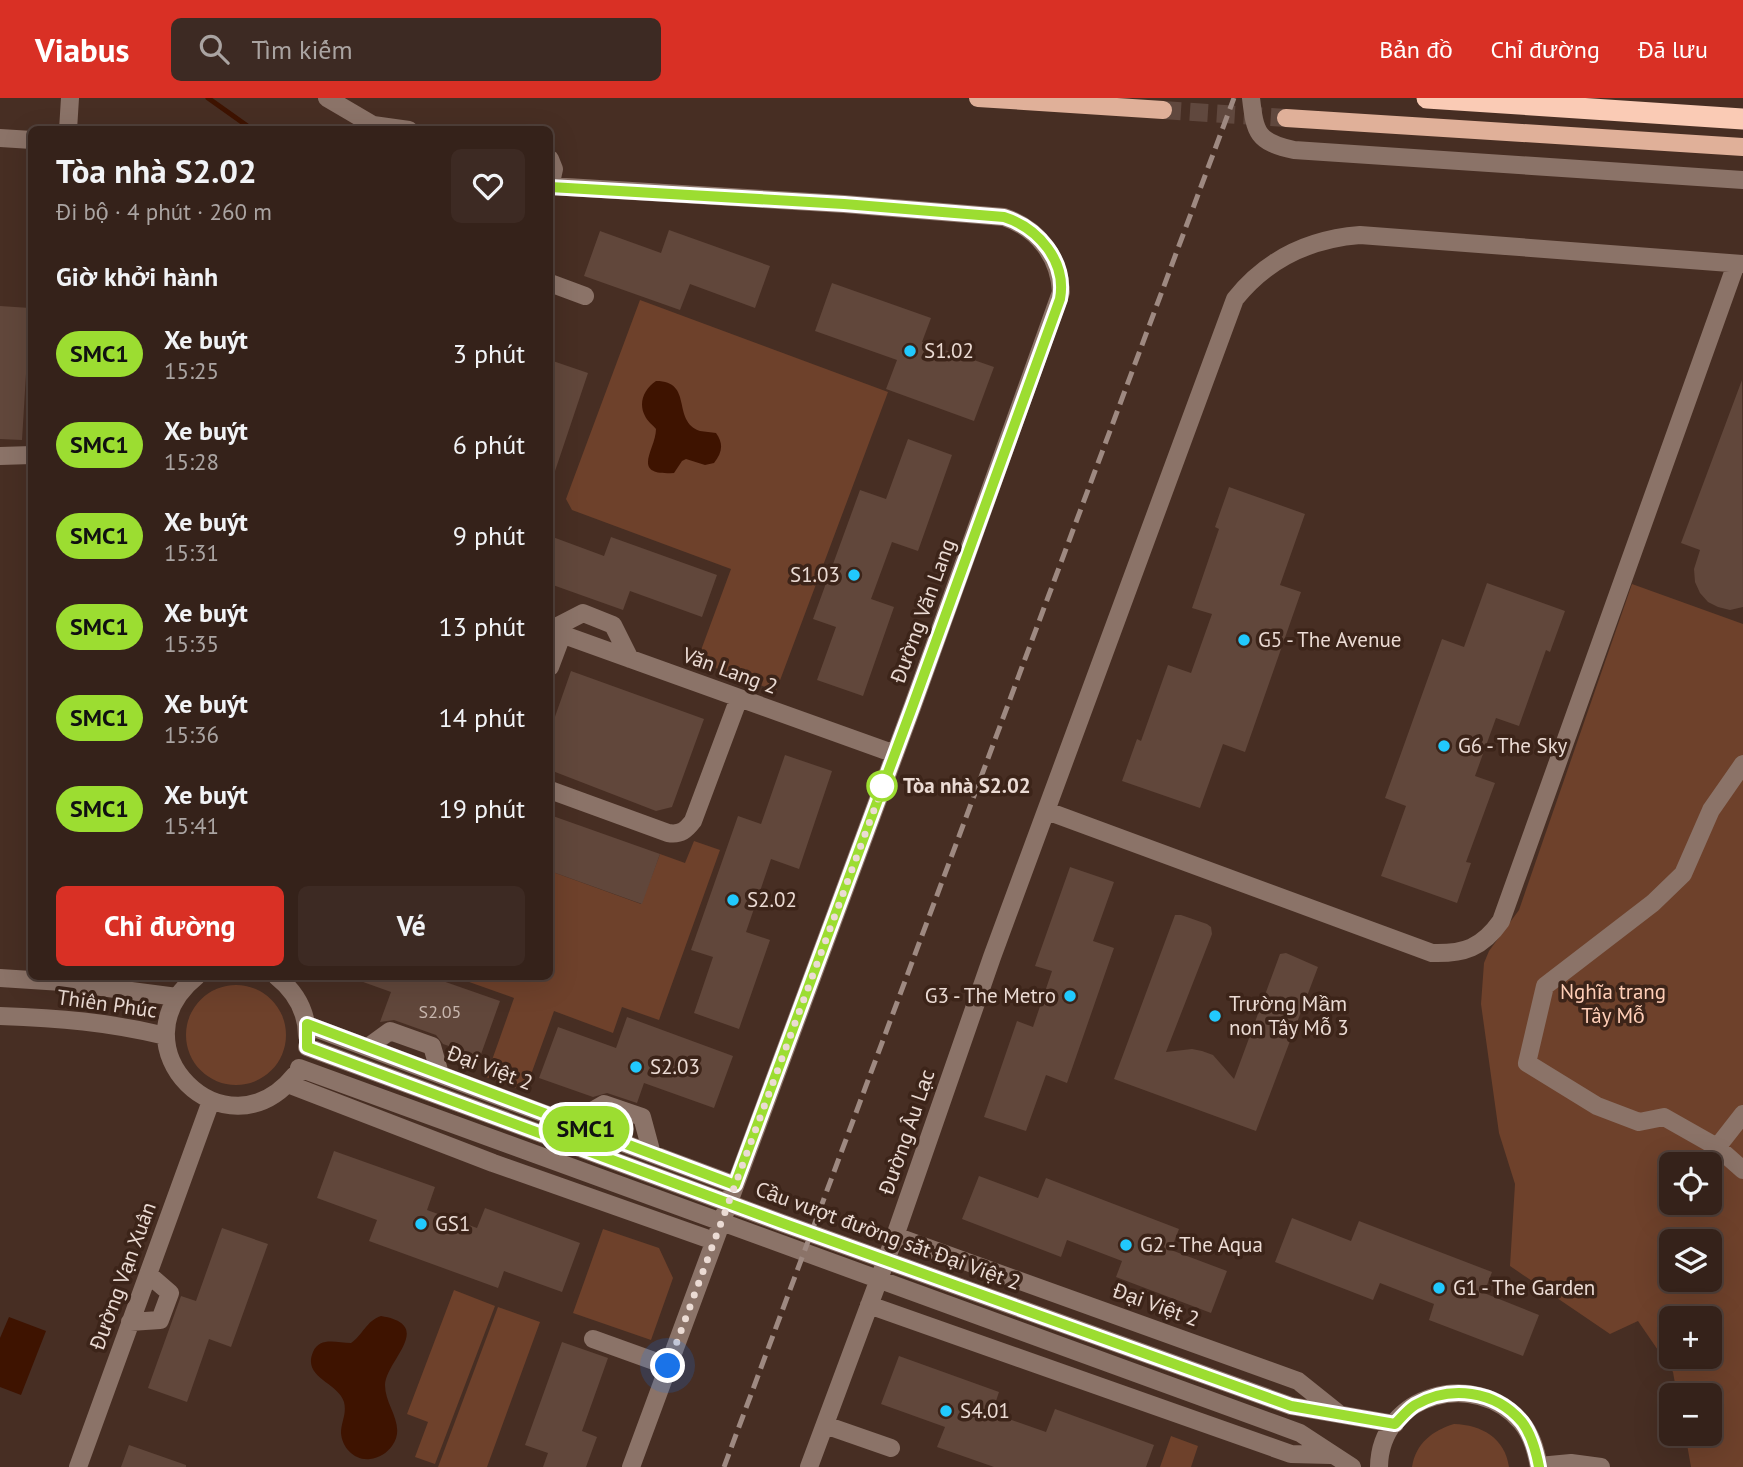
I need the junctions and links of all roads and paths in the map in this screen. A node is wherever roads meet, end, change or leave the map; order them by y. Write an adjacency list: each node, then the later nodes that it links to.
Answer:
1 (70, 98): 11 (street)
2 (327, 98): 8 (street)
3 (345, 98): 8 (street)
4 (978, 98): 7 (main road)
5 (1251, 98): 16 (street)
6 (1427, 98): 10 (highway)
7 (1163, 110)
8 (357, 117): 12 (street)
9 (1286, 118): 15 (main road)
10 (1743, 119)
11 (68, 126)
12 (380, 126)
13 (0, 138): 14 (street)
14 (28, 140)
15 (1743, 147)
16 (1743, 180)
17 (553, 186): 26 (street, Đường Văn Lang)
18 (1739, 264): 29 (street, Đường Âu Lạc); 29 (street)
19 (553, 284): 20 (street)
20 (585, 296)
21 (28, 455): 22 (street)
22 (0, 456)
23 (554, 631): 24 (street, Văn Lang 2); 24 (street)
24 (630, 659): 25 (street, Văn Lang 2)
25 (739, 698): 26 (street, Văn Lang 2); 28 (street)
26 (895, 754): 49 (street, Đường Văn Lang)
27 (1743, 764): 45 (street)
28 (553, 791)
29 (1047, 811): 50 (street, Đường Âu Lạc)
30 (0, 978): 31 (street, Thiên Phúc)
31 (28, 980)
32 (31, 980): 35 (street, Thiên Phúc)
33 (193, 980): 35 (street)
34 (280, 980): 37 (street)
35 (177, 997): 38 (street)
36 (0, 1016): 38 (street, Thiên Phúc)
37 (307, 1024): 39 (street); 44 (street, Đại Việt 2)
38 (166, 1036): 42 (street)
39 (307, 1047): 40 (street); 57 (street, Cầu vượt đường sắt Đại Việt 2)
40 (299, 1068): 41 (street); 61 (street, Cầu vượt đường sắt Đại Việt 2)
41 (288, 1084): 42 (street); 51 (street)
42 (211, 1101): 52 (street, Đường Vạn Xuân)
43 (1743, 1114): 45 (street)
44 (571, 1123): 47 (street, Đại Việt 2); 47 (street)
45 (1717, 1147): 46 (street); 48 (street)
46 (1713, 1152)
47 (652, 1154): 49 (street, Đại Việt 2)
48 (1743, 1170)
49 (735, 1185): 51 (street, Đường Văn Lang)
50 (895, 1236): 53 (street, Đường Âu Lạc); 57 (street, Đại Việt 2)
51 (714, 1241): 56 (street, Đường Văn Lang)
52 (148, 1274): 54 (street, Đường Vạn Xuân); 54 (street)
53 (869, 1305): 59 (street, Đường Âu Lạc); 61 (street)
54 (130, 1322): 62 (street, Đường Vạn Xuân)
55 (593, 1339): 56 (street)
56 (668, 1366): 63 (street, Đường Văn Lang)
57 (1338, 1413): 58 (street, Đại Việt 2)
58 (1395, 1424): 66 (street); 67 (street)
59 (825, 1425): 60 (street); 64 (street, Đường Âu Lạc)
60 (891, 1448)
61 (1331, 1455): 65 (street)
62 (78, 1467)
63 (631, 1467)
64 (809, 1467)
65 (1352, 1467)
66 (1380, 1467)
67 (1539, 1467): 68 (street)
68 (1601, 1467)

